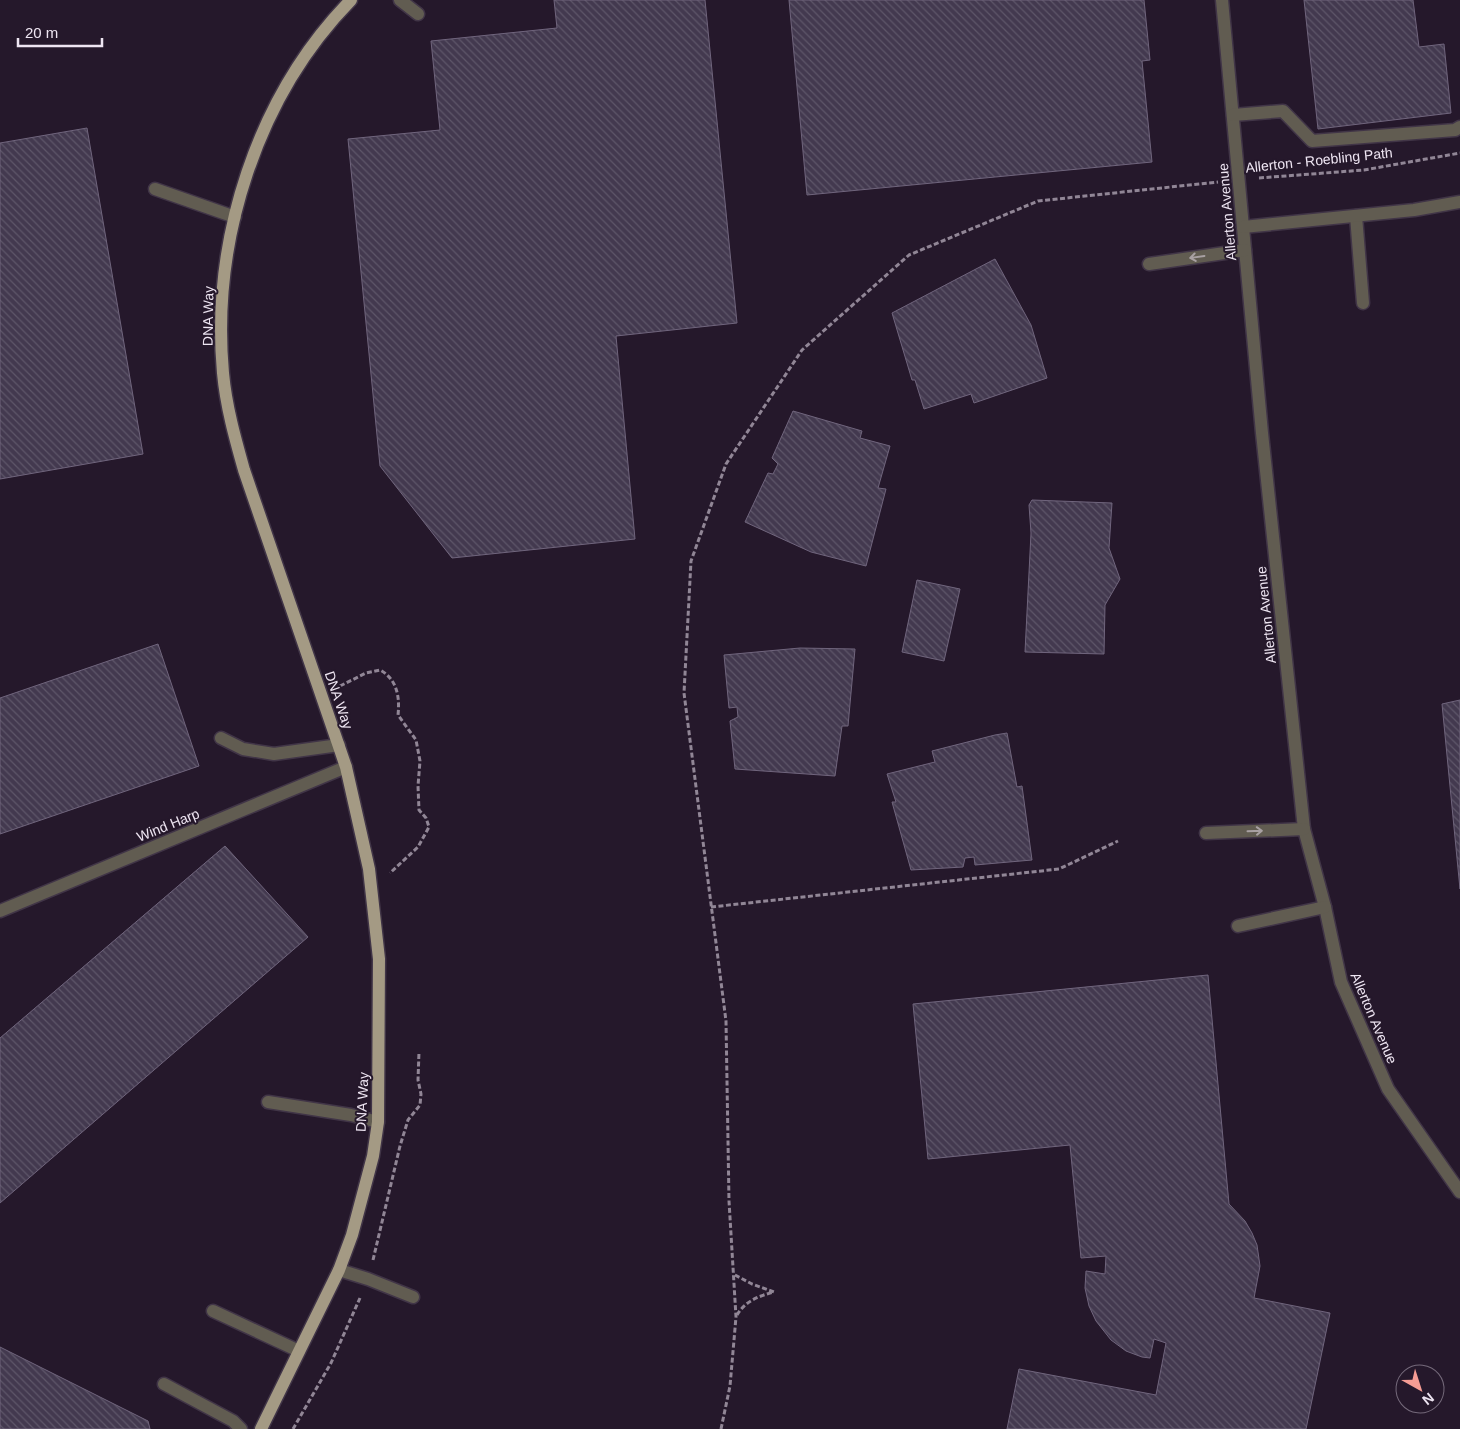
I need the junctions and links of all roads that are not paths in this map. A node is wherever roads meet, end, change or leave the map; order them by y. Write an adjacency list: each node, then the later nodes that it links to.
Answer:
1 (351, 0): 10 (main road, DNA Way)
2 (400, 0): 4 (street)
3 (1222, 0): 5 (street, Allerton Avenue)
4 (418, 14)
5 (1232, 115): 6 (street); 11 (street, Allerton Avenue)
6 (1460, 127)
7 (156, 189): 10 (street)
8 (1460, 202): 9 (street)
9 (1356, 216): 11 (street); 14 (street)
10 (235, 217): 16 (main road, DNA Way)
11 (1243, 227): 12 (street, Allerton Avenue)
12 (1245, 250): 13 (street, one-way to 13); 18 (street, Allerton Avenue)
13 (1149, 264)
14 (1363, 304)
15 (221, 738): 16 (street)
16 (339, 745): 17 (main road, DNA Way)
17 (346, 767): 21 (street, Wind Harp); 24 (main road, DNA Way)
18 (1304, 829): 19 (street, one-way to 18); 20 (street, Allerton Avenue)
19 (1206, 833)
20 (1325, 907): 22 (street); 25 (street, Allerton Avenue)
21 (0, 910)
22 (1238, 926)
23 (268, 1102): 24 (street)
24 (378, 1122): 26 (main road, DNA Way)
25 (1460, 1192)
26 (339, 1270): 27 (street); 29 (main road, DNA Way)
27 (413, 1297)
28 (213, 1311): 29 (street)
29 (299, 1350): 32 (main road, DNA Way)
30 (164, 1384): 31 (street)
31 (241, 1429)
32 (261, 1429)

